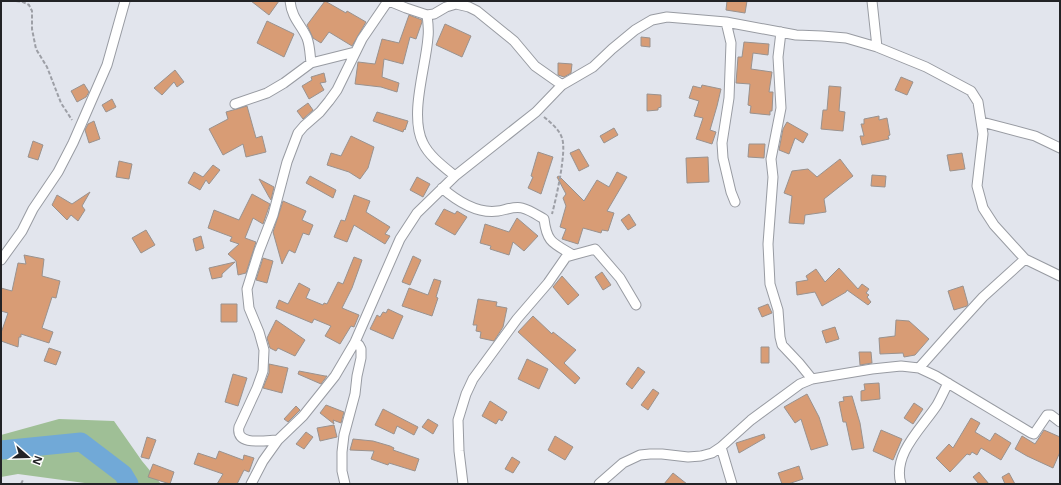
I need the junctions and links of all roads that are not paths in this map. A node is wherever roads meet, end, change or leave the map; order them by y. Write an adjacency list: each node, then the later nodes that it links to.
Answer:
1 (125, 1): 18 (street)
2 (290, 1): 10 (street)
3 (389, 1): 5 (street); 9 (street)
4 (872, 1): 8 (street)
5 (427, 15): 11 (street); 15 (street)
6 (726, 22): 7 (street); 11 (street); 17 (street)
7 (781, 32): 8 (street); 25 (street)
8 (877, 47): 13 (street)
9 (355, 52): 10 (street); 28 (street)
10 (311, 63): 12 (street)
11 (562, 85): 15 (street)
12 (235, 104)
13 (982, 122): 14 (street); 20 (street)
14 (1060, 148)
15 (455, 176): 16 (street)
16 (442, 188): 19 (street); 23 (street)
17 (734, 202)
18 (2, 254)
19 (572, 255): 22 (street); 32 (street)
20 (1025, 259): 21 (street); 24 (street)
21 (1060, 276)
22 (636, 305)
23 (355, 342): 28 (street); 31 (street)
24 (919, 368): 25 (street); 26 (street)
25 (812, 379): 29 (street)
26 (948, 383): 27 (street); 35 (street)
27 (1060, 422)
28 (278, 440): 30 (street)
29 (721, 447): 33 (street); 34 (street)
30 (251, 484)
31 (345, 484)
32 (463, 484)
33 (599, 484)
34 (732, 484)
35 (901, 484)

